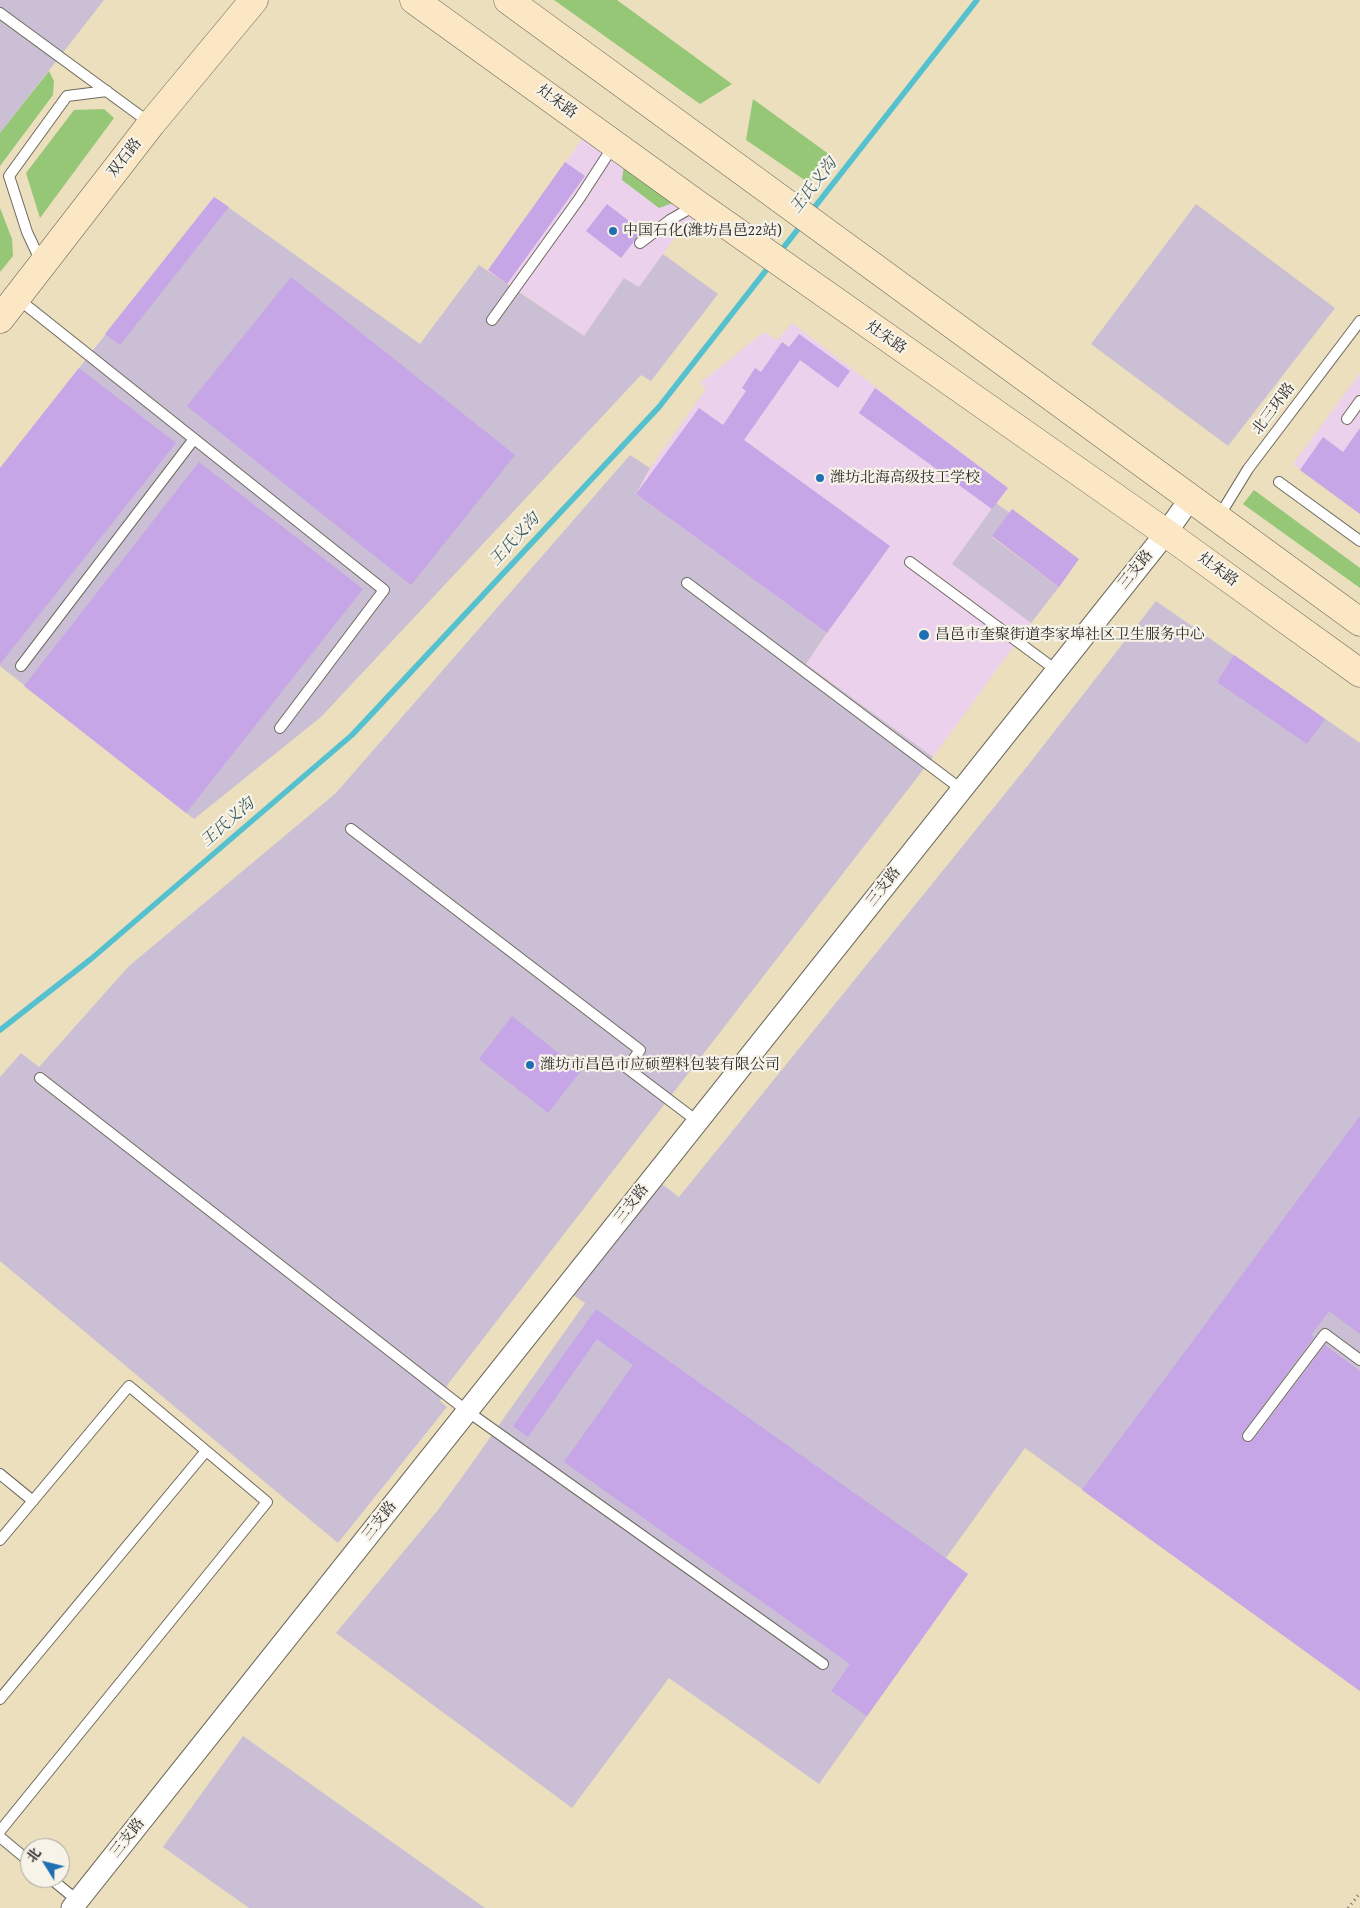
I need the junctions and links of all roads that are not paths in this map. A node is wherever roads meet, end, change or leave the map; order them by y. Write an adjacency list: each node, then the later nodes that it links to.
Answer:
1 (254, 0): 6 (main road, 双石路)
2 (414, 0): 7 (main road, 灶朱路)
3 (508, 0): 19 (main road)
4 (0, 13): 5 (lane)
5 (107, 91): 6 (lane); 10 (lane)
6 (151, 124): 10 (main road, 双石路)
7 (615, 144): 8 (main road, 灶朱路); 13 (lane)
8 (697, 204): 9 (lane); 21 (main road, 灶朱路)
9 (640, 243)
10 (42, 265): 11 (main road, 双石路)
11 (16, 298): 12 (main road, 双石路); 17 (lane)
12 (0, 319)
13 (492, 320)
14 (1360, 322): 20 (lane, 北三环路)
15 (1360, 400): 16 (lane)
16 (1347, 418)
17 (194, 439): 26 (lane); 29 (lane)
18 (1279, 482): 22 (lane)
19 (1190, 499): 20 (main road); 21 (street, 三支路)
20 (1218, 519): 25 (main road)
21 (1166, 533): 27 (street, 三支路); 28 (main road, 灶朱路)
22 (1360, 541)
23 (910, 562): 27 (lane)
24 (687, 583): 30 (lane)
25 (1360, 622)
26 (21, 666)
27 (1056, 670): 30 (street, 三支路)
28 (1360, 673)
29 (280, 728)
30 (961, 789): 33 (street, 三支路)
31 (352, 829): 33 (lane)
32 (40, 1078): 35 (lane)
33 (697, 1121): 35 (street, 三支路)
34 (1360, 1360): 36 (lane)
35 (467, 1411): 41 (lane); 47 (street, 三支路)
36 (1248, 1436)
37 (206, 1451): 39 (lane); 42 (lane); 43 (lane)
38 (0, 1474): 39 (lane)
39 (33, 1501): 40 (lane)
40 (0, 1540)
41 (823, 1664)
42 (0, 1699)
43 (0, 1831)
44 (0, 1837): 45 (lane)
45 (20, 1854)
46 (60, 1888): 47 (lane)
47 (75, 1904)

